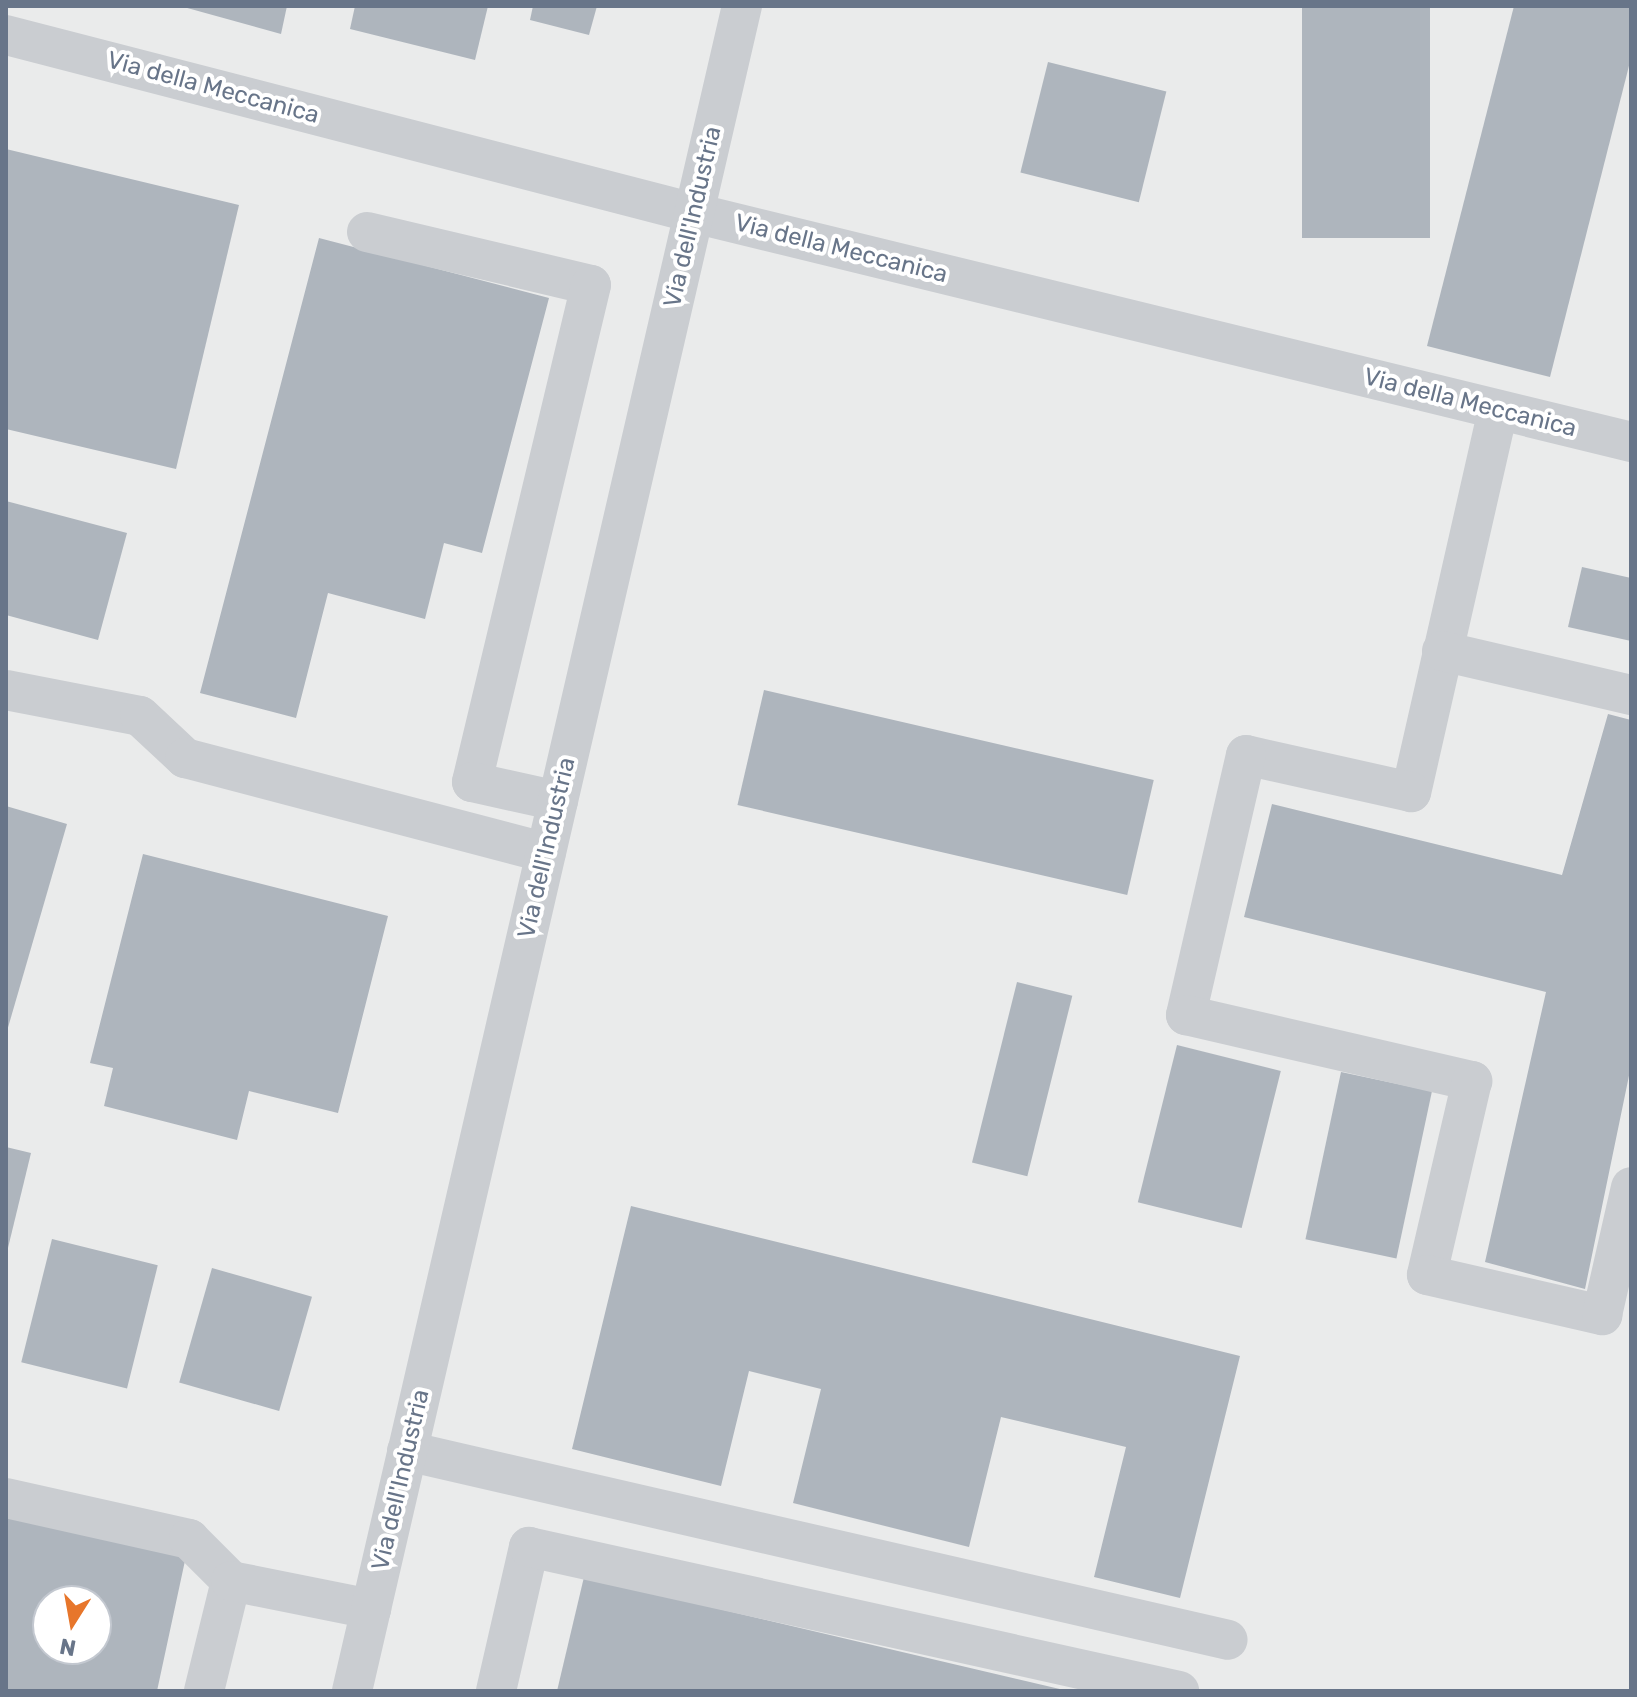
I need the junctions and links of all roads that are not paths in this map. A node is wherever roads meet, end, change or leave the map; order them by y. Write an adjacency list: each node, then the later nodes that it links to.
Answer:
1 (742, 6): 3 (street, Via dell'Industria)
2 (6, 35): 3 (street, Via della Meccanica)
3 (694, 213): 5 (street, Via della Meccanica); 10 (street, Via dell'Industria)
4 (367, 232): 10 (street)
5 (1498, 410): 6 (street, Via della Meccanica); 7 (street)
6 (1631, 442)
7 (1442, 651): 9 (street); 12 (street)
8 (6, 690): 11 (street)
9 (1631, 695)
10 (558, 801): 11 (street, Via dell'Industria)
11 (546, 853): 13 (street, Via dell'Industria)
12 (1631, 1187)
13 (407, 1451): 16 (street, Via dell'Industria); 17 (street)
14 (6, 1498): 15 (street)
15 (231, 1581): 16 (street); 18 (street)
16 (371, 1609): 19 (street, Via dell'Industria)
17 (1228, 1640)
18 (204, 1691)
19 (352, 1691)
20 (496, 1691): 21 (street)
21 (1179, 1691)

